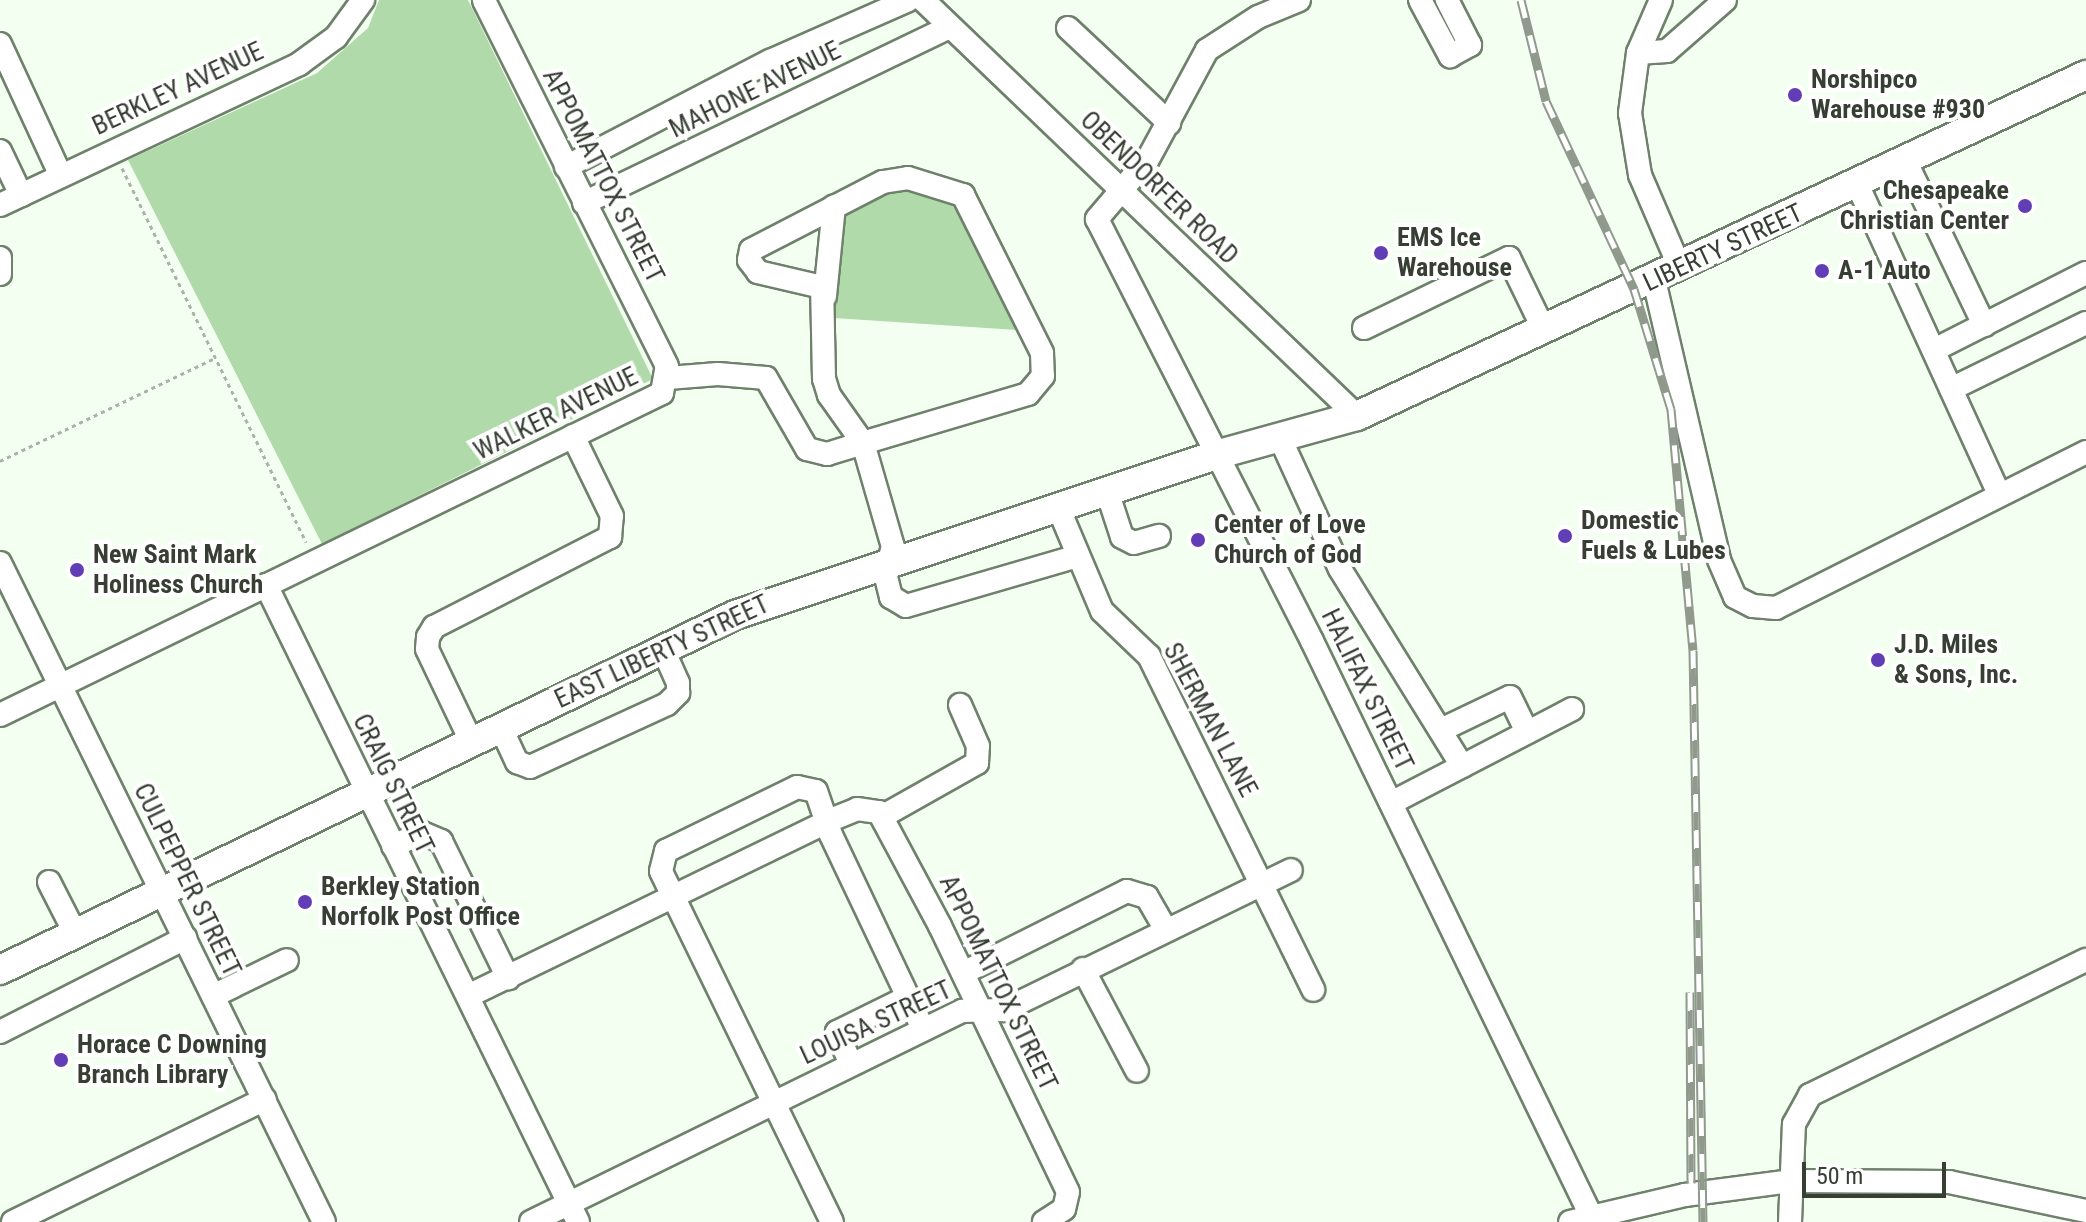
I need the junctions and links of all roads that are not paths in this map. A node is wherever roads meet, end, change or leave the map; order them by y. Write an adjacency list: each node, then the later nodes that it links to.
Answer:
1 (363, 0): 19 (street, BERKLEY AVENUE)
2 (484, 0): 18 (street, APPOMATTOX STREET)
3 (908, 0): 18 (street, MAHONE AVENUE)
4 (923, 0): 10 (street, OBENDORFER ROAD)
5 (1299, 0): 15 (street)
6 (1420, 0): 7 (street)
7 (1447, 0)
8 (1661, 0): 13 (street)
9 (1725, 0): 13 (street)
10 (950, 27): 21 (street, OBENDORFER ROAD); 23 (street, MAHONE AVENUE)
11 (1068, 28): 15 (street)
12 (0, 44): 19 (street)
13 (1638, 53): 27 (street)
14 (2086, 75): 17 (main road, LIBERTY STREET)
15 (1169, 123): 21 (street)
16 (0, 151): 22 (street)
17 (1906, 162): 20 (main road, LIBERTY STREET); 33 (street)
18 (566, 167): 23 (street, APPOMATTOX STREET)
19 (61, 176): 22 (street, BERKLEY AVENUE)
20 (1858, 186): 27 (main road, LIBERTY STREET); 36 (street)
21 (1121, 191): 39 (street, OBENDORFER ROAD); 44 (street, HALIFAX STREET)
22 (21, 195): 25 (street, BERKLEY AVENUE)
23 (584, 203): 37 (street, APPOMATTOX STREET)
24 (838, 204): 31 (street); 31 (street); 42 (street)
25 (0, 205)
26 (0, 258): 29 (street)
27 (1680, 268): 30 (main road, LIBERTY STREET)
28 (2086, 273): 33 (street)
29 (0, 274)
30 (1654, 280): 35 (main road, LIBERTY STREET); 46 (street)
31 (825, 296): 42 (street)
32 (2086, 323): 38 (street)
33 (1984, 325): 36 (street)
34 (1364, 328): 35 (street)
35 (1544, 330): 39 (main road, LIBERTY STREET)
36 (1934, 350): 38 (street)
37 (668, 378): 40 (street, WALKER AVENUE); 42 (street, WALKER AVENUE)
38 (1951, 389): 46 (street)
39 (1357, 416): 41 (main road, EAST LIBERTY STREET)
40 (573, 436): 52 (street, WALKER AVENUE); 61 (street)
41 (1280, 438): 44 (main road, EAST LIBERTY STREET); 59 (street)
42 (863, 443): 50 (street)
43 (2086, 452): 46 (street)
44 (1219, 454): 45 (main road, EAST LIBERTY STREET); 64 (street, HALIFAX STREET)
45 (1107, 491): 47 (main road, EAST LIBERTY STREET); 48 (street)
46 (1999, 494)
47 (1058, 507): 49 (street, SHERMAN LANE); 50 (main road, EAST LIBERTY STREET)
48 (1159, 536)
49 (1078, 556): 50 (street); 69 (street, SHERMAN LANE)
50 (888, 561): 53 (main road, EAST LIBERTY STREET)
51 (0, 563): 54 (street, CULPEPPER STREET)
52 (266, 585): 54 (street, WALKER AVENUE); 63 (street, CRAIG STREET)
53 (663, 650): 58 (main road, EAST LIBERTY STREET); 58 (street)
54 (62, 685): 57 (street, WALKER AVENUE); 71 (street, CULPEPPER STREET)
55 (960, 705): 65 (street)
56 (1572, 709): 60 (street)
57 (0, 715)
58 (501, 728): 61 (main road, EAST LIBERTY STREET)
59 (1441, 730): 60 (street); 62 (street)
60 (1527, 732): 62 (street)
61 (472, 743): 63 (main road, EAST LIBERTY STREET)
62 (1462, 766): 64 (street)
63 (367, 793): 67 (street, CRAIG STREET); 71 (main road, EAST LIBERTY STREET)
64 (1391, 803): 96 (street, HALIFAX STREET)
65 (883, 816): 66 (street); 80 (street, APPOMATTOX STREET)
66 (828, 821): 72 (street); 72 (street); 85 (street)
67 (393, 846): 81 (street); 84 (street, CRAIG STREET)
68 (1291, 870): 69 (street, LOUISA STREET)
69 (1264, 881): 73 (street, LOUISA STREET); 82 (street, SHERMAN LANE)
70 (49, 882): 74 (street)
71 (162, 891): 74 (main road, EAST LIBERTY STREET); 75 (street, CULPEPPER STREET)
72 (674, 900): 81 (street); 92 (street)
73 (1165, 928): 78 (street, LOUISA STREET); 80 (street)
74 (75, 933): 79 (main road, EAST LIBERTY STREET)
75 (185, 938): 83 (street, CULPEPPER STREET); 88 (street)
76 (287, 960): 83 (street)
77 (2086, 960): 93 (street)
78 (1083, 969): 86 (street, LOUISA STREET); 90 (street)
79 (0, 970)
80 (963, 973): 86 (street, APPOMATTOX STREET)
81 (508, 978): 84 (street)
82 (1313, 990)
83 (213, 996): 91 (street, CULPEPPER STREET)
84 (468, 996): 95 (street, CRAIG STREET)
85 (908, 997): 87 (street); 89 (street)
86 (981, 1010): 87 (street, LOUISA STREET); 101 (street, APPOMATTOX STREET)
87 (923, 1029): 89 (street, LOUISA STREET)
88 (0, 1032)
89 (851, 1064): 92 (street, LOUISA STREET)
90 (1137, 1071)
91 (265, 1099): 97 (street); 98 (street, CULPEPPER STREET)
92 (772, 1103): 95 (street, LOUISA STREET); 100 (street)
93 (1792, 1181): 94 (street); 96 (street); 102 (street)
94 (2086, 1211)
95 (573, 1213): 99 (street, LOUISA STREET)
96 (1585, 1220)
97 (13, 1222)
98 (324, 1222)
99 (531, 1222)
100 (832, 1222)
101 (1044, 1222)
102 (1790, 1222)

